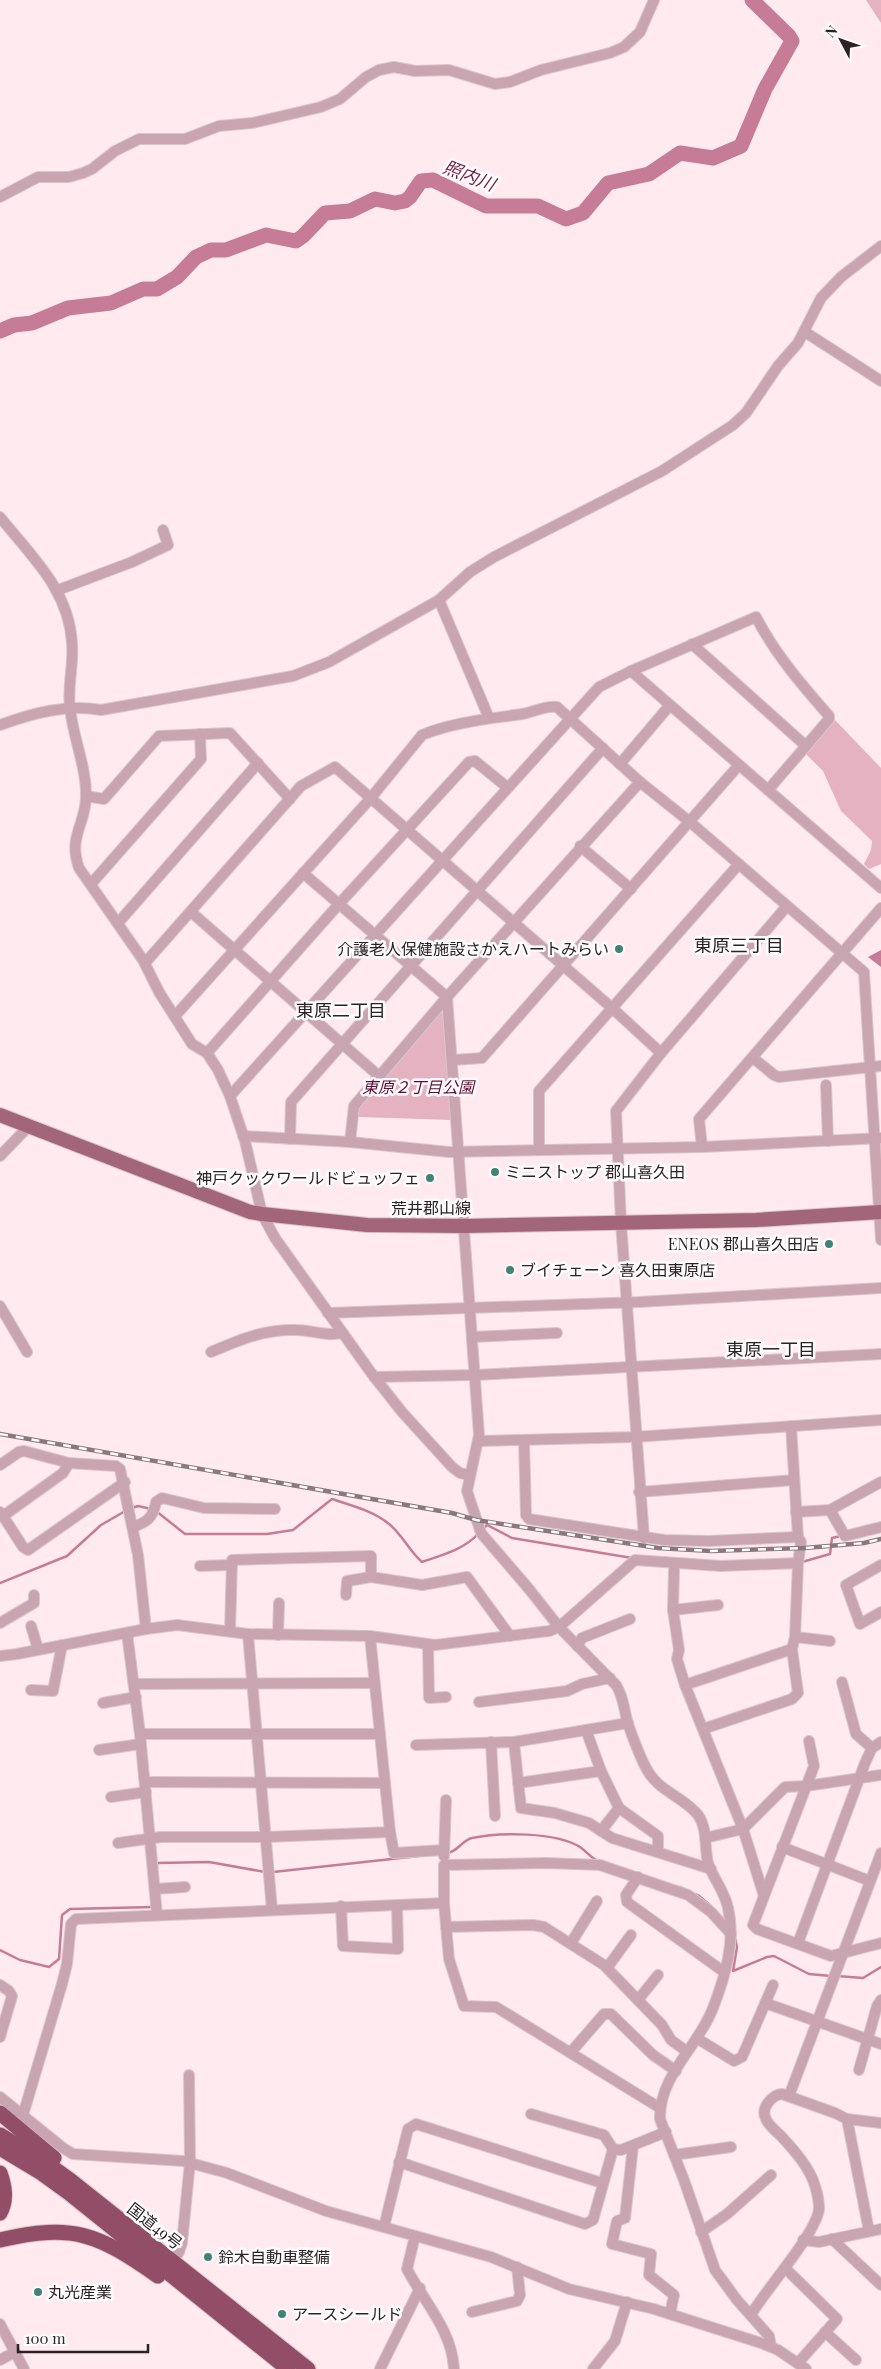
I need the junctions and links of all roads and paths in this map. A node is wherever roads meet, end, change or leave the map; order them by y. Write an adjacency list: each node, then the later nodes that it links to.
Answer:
1 (654, 0): 2 (street)
2 (0, 196)
3 (881, 246): 4 (street)
4 (805, 332): 5 (street); 9 (street)
5 (881, 381)
6 (0, 517): 8 (street)
7 (163, 530): 8 (street)
8 (58, 590): 13 (street)
9 (439, 600): 13 (street); 14 (street)
10 (692, 644): 11 (street); 18 (street); 18 (street)
11 (631, 671): 12 (street); 15 (street)
12 (670, 705): 21 (street); 22 (street)
13 (69, 707): 16 (street); 26 (street)
14 (489, 718): 15 (street); 28 (street)
15 (568, 718): 19 (street); 24 (street)
16 (0, 725)
17 (200, 734): 20 (street); 26 (street); 35 (street)
18 (806, 746): 25 (street)
19 (603, 748): 21 (street); 38 (street)
20 (258, 763): 27 (street); 44 (street)
21 (620, 764): 23 (street)
22 (739, 765): 25 (street); 29 (street)
23 (640, 782): 29 (street); 31 (street)
24 (507, 787): 30 (street); 32 (street)
25 (768, 790): 36 (street)
26 (86, 796): 35 (street)
27 (290, 798): 28 (street); 42 (street)
28 (370, 799): 30 (street); 34 (street)
29 (690, 822): 33 (street); 37 (street)
30 (407, 830): 32 (street); 39 (street)
31 (580, 846): 37 (street); 43 (street)
32 (441, 861): 38 (street); 45 (street)
33 (739, 864): 40 (street); 53 (street)
34 (302, 873): 39 (street); 46 (street)
35 (91, 884): 44 (street)
36 (881, 888)
37 (631, 889): 50 (street)
38 (476, 890): 43 (street); 49 (street)
39 (339, 904): 45 (street); 51 (street)
40 (787, 906): 47 (street); 58 (street)
41 (881, 908): 47 (street)
42 (191, 912): 46 (street); 48 (street)
43 (513, 922): 50 (street); 52 (street)
44 (118, 923): 48 (street)
45 (374, 935): 49 (street); 54 (street)
46 (234, 949): 51 (street); 55 (street)
47 (842, 953): 59 (street); 62 (street)
48 (144, 963): 55 (street)
49 (410, 966): 52 (street); 56 (street)
50 (563, 966): 53 (street); 60 (street)
51 (271, 980): 54 (street); 57 (street)
52 (447, 997): 60 (street); 63 (street)
53 (612, 1008): 58 (street); 75 (street)
54 (307, 1013): 56 (street); 65 (street)
55 (175, 1016): 57 (street)
56 (342, 1043): 63 (street); 70 (street)
57 (207, 1053): 65 (street)
58 (661, 1054): 74 (street)
59 (753, 1058): 62 (street); 73 (street)
60 (453, 1060): 76 (street)
61 (881, 1066): 62 (street)
62 (869, 1067): 69 (street)
63 (380, 1076): 72 (street)
64 (826, 1085): 71 (street)
65 (230, 1096): 68 (street)
66 (0, 1115): 67 (main road, 荒井郡山線)
67 (29, 1126): 77 (street); 79 (main road, 荒井郡山線)
68 (243, 1136): 70 (street); 79 (street)
69 (877, 1138): 71 (street); 78 (street)
70 (290, 1139): 72 (street)
71 (828, 1141): 73 (street)
72 (350, 1142): 76 (street)
73 (702, 1147): 74 (street)
74 (617, 1148): 75 (street); 80 (street)
75 (539, 1150): 76 (street)
76 (460, 1151): 81 (street)
77 (0, 1156)
78 (880, 1213): 80 (main road, 荒井郡山線); 82 (street)
79 (262, 1214): 81 (main road, 荒井郡山線); 87 (street)
80 (621, 1222): 81 (main road, 荒井郡山線); 84 (street)
81 (465, 1226): 86 (street)
82 (881, 1240)
83 (881, 1288): 84 (street)
84 (628, 1303): 86 (street); 94 (street)
85 (0, 1306): 91 (street)
86 (470, 1307): 87 (street); 90 (street)
87 (328, 1313): 88 (street)
88 (342, 1333): 92 (street); 96 (street)
89 (557, 1333): 90 (street)
90 (472, 1337): 95 (street)
91 (26, 1352)
92 (211, 1352)
93 (881, 1354): 94 (street)
94 (631, 1368): 95 (street); 99 (street)
95 (475, 1375): 96 (street); 101 (street)
96 (374, 1377): 104 (street)
97 (881, 1420): 98 (street)
98 (792, 1426): 99 (street); 105 (street)
99 (636, 1437): 100 (street); 108 (street)
100 (524, 1440): 101 (street); 116 (street)
101 (479, 1442): 104 (street)
102 (69, 1463): 103 (street); 106 (street); 112 (street)
103 (0, 1465)
104 (469, 1475): 132 (street)
105 (794, 1480): 108 (street); 111 (street)
106 (125, 1482): 112 (street); 113 (street)
107 (881, 1482): 110 (street)
108 (639, 1492): 116 (street)
109 (275, 1509): 113 (street)
110 (830, 1510): 111 (street); 114 (street)
111 (796, 1512): 115 (street)
112 (1, 1514)
113 (133, 1527): 133 (street)
114 (881, 1527)
115 (798, 1537): 116 (street); 117 (street)
116 (644, 1538)
117 (798, 1563): 132 (street); 140 (street)
118 (232, 1565): 120 (street); 122 (street); 134 (street)
119 (881, 1565): 128 (street)
120 (200, 1566)
121 (674, 1570): 127 (street)
122 (371, 1577): 124 (street); 139 (street)
123 (34, 1595): 130 (street)
124 (346, 1595)
125 (279, 1602): 137 (street)
126 (718, 1605): 127 (street)
127 (673, 1610): 153 (street)
128 (881, 1612)
129 (630, 1619): 144 (street)
130 (0, 1622)
131 (31, 1626): 146 (street)
132 (559, 1627): 139 (street); 144 (street)
133 (146, 1629): 134 (street); 135 (street)
134 (230, 1631): 136 (street)
135 (127, 1633): 142 (street); 150 (street)
136 (248, 1634): 137 (street); 151 (street)
137 (278, 1635): 138 (street)
138 (370, 1636): 143 (street); 152 (street)
139 (510, 1636): 143 (street)
140 (795, 1637): 141 (street); 145 (street)
141 (830, 1641)
142 (62, 1645): 146 (street); 154 (street)
143 (428, 1645): 156 (street)
144 (577, 1646): 148 (street)
145 (792, 1648): 153 (street); 161 (street)
146 (38, 1649): 147 (street)
147 (0, 1656)
148 (610, 1678): 157 (street); 159 (street)
149 (842, 1682): 169 (street)
150 (134, 1684): 151 (street); 155 (street)
151 (252, 1684): 152 (street); 163 (street)
152 (374, 1684): 162 (street)
153 (685, 1686): 161 (street)
154 (31, 1690)
155 (136, 1697): 158 (street); 164 (street)
156 (446, 1697)
157 (479, 1702)
158 (102, 1703)
159 (628, 1723): 160 (street); 187 (street)
160 (586, 1730): 167 (street); 171 (street)
161 (703, 1730): 183 (street)
162 (380, 1734): 163 (street); 175 (street)
163 (258, 1735): 164 (street); 174 (street)
164 (141, 1739): 170 (street); 178 (street)
165 (809, 1741): 177 (street)
166 (491, 1742): 167 (street); 168 (street); 182 (street)
167 (514, 1742): 176 (street)
168 (416, 1745)
169 (877, 1745): 173 (street)
170 (99, 1750)
171 (601, 1771): 176 (street); 181 (street)
172 (881, 1775): 173 (street)
173 (860, 1778): 177 (street); 194 (street)
174 (261, 1783): 175 (street); 178 (street); 186 (street)
175 (385, 1783): 185 (street)
176 (518, 1784): 184 (street)
177 (806, 1786): 183 (street); 190 (street)
178 (145, 1787): 179 (street); 188 (street)
179 (110, 1797)
180 (446, 1800): 191 (street)
181 (619, 1808): 184 (street); 192 (street)
182 (495, 1816)
183 (743, 1829): 187 (street); 201 (street)
184 (601, 1831): 192 (street)
185 (390, 1832): 186 (street); 191 (street)
186 (267, 1837): 188 (street); 206 (street)
187 (705, 1838): 196 (street)
188 (150, 1839): 189 (street); 200 (street)
189 (118, 1843)
190 (782, 1847): 194 (street); 201 (street)
191 (444, 1850): 195 (street)
192 (658, 1851): 196 (street)
193 (881, 1853): 198 (street)
194 (827, 1864): 198 (street); 212 (street)
195 (444, 1865): 197 (street); 203 (street)
196 (711, 1869): 209 (street)
197 (638, 1877): 209 (street); 216 (street)
198 (870, 1881): 214 (street)
199 (185, 1888): 200 (street)
200 (155, 1889): 207 (street)
201 (764, 1896): 212 (street)
202 (597, 1901): 211 (street)
203 (444, 1903): 204 (street); 208 (street)
204 (396, 1905): 205 (street); 205 (street)
205 (341, 1906): 206 (street)
206 (272, 1910): 207 (street)
207 (157, 1915): 238 (street)
208 (446, 1927): 211 (street); 228 (street)
209 (730, 1934): 216 (street)
210 (631, 1935): 215 (street)
211 (571, 1943): 215 (street)
212 (798, 1943): 214 (street)
213 (881, 1943): 214 (street)
214 (845, 1951): 223 (street)
215 (607, 1968): 220 (street)
216 (724, 1972): 225 (street)
217 (658, 1975): 220 (street)
218 (0, 1985): 224 (street)
219 (773, 1985): 222 (street)
220 (638, 2000): 229 (street)
221 (881, 2000): 226 (street)
222 (765, 2003): 223 (street); 225 (street)
223 (818, 2022): 226 (street); 233 (street)
224 (0, 2037)
225 (698, 2039): 229 (street)
226 (868, 2040): 227 (street); 230 (street)
227 (881, 2044)
228 (571, 2052): 231 (street); 235 (street)
229 (686, 2052): 231 (street)
230 (859, 2070)
231 (676, 2071): 235 (street)
232 (189, 2075): 248 (street)
233 (789, 2096): 239 (street); 261 (street)
234 (0, 2097): 238 (street)
235 (660, 2108): 241 (street)
236 (0, 2112): 262 (highway)
237 (531, 2114): 246 (street)
238 (23, 2115): 248 (street)
239 (847, 2119): 240 (street); 256 (street)
240 (881, 2123)
241 (666, 2132): 243 (street); 247 (street)
242 (0, 2135): 262 (highway, 国道49号)
243 (633, 2146): 246 (street); 269 (street)
244 (731, 2147): 247 (street)
245 (0, 2148): 272 (highway, 国道49号)
246 (613, 2149): 252 (street)
247 (674, 2155): 257 (street)
248 (190, 2162): 254 (street); 262 (street)
249 (399, 2162): 252 (street); 252 (street); 254 (street)
250 (0, 2173): 253 (highway)
251 (771, 2175): 257 (street)
252 (602, 2182)
253 (0, 2213)
254 (384, 2227): 258 (street)
255 (881, 2229): 256 (street)
256 (869, 2231): 259 (street)
257 (701, 2232): 270 (street)
258 (415, 2236): 263 (street); 266 (street)
259 (832, 2239): 261 (street); 265 (street)
260 (0, 2240): 272 (highway)
261 (803, 2240): 264 (street)
262 (172, 2261): 281 (highway, 国道49号)
263 (517, 2268): 267 (street); 268 (street)
264 (785, 2268): 270 (street); 273 (street)
265 (881, 2285)
266 (420, 2288): 282 (street); 283 (street)
267 (627, 2302): 269 (street); 284 (street)
268 (472, 2312)
269 (670, 2314): 274 (street)
270 (751, 2316): 274 (street)
271 (0, 2324): 275 (street)
272 (240, 2332): 280 (highway, 国道49号)
273 (825, 2332): 277 (street); 278 (street)
274 (771, 2347): 278 (street)
275 (15, 2352): 276 (street); 279 (street)
276 (0, 2360)
277 (856, 2360)
278 (802, 2366)
279 (24, 2369)
280 (288, 2369)
281 (308, 2369)
282 (380, 2369)
283 (454, 2369)
284 (593, 2369)

